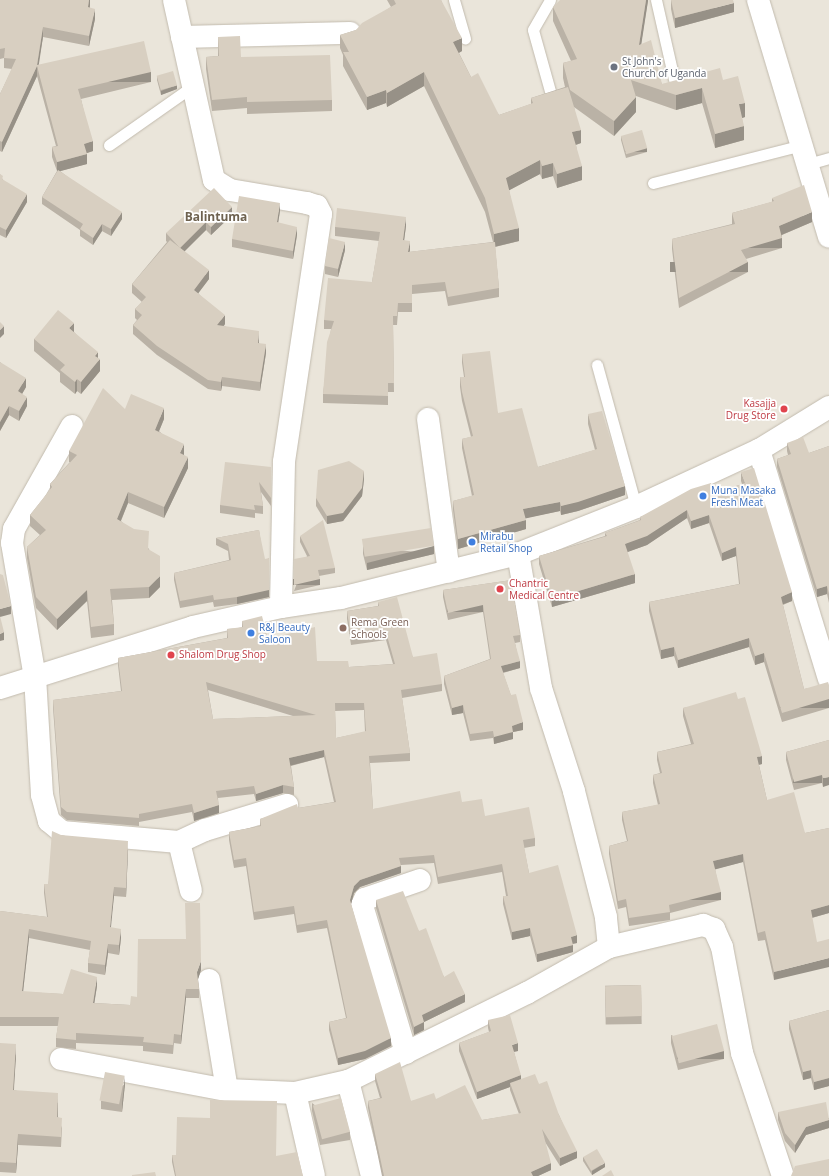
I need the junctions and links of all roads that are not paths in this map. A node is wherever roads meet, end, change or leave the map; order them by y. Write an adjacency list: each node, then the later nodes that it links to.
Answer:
1 (174, 0): 7 (street)
2 (454, 0): 8 (lane)
3 (550, 0): 11 (lane)
4 (656, 0): 9 (lane)
5 (758, 0): 13 (street)
6 (350, 33): 7 (street)
7 (182, 38): 10 (street)
8 (465, 38)
9 (674, 79)
10 (193, 86): 12 (lane); 25 (street)
11 (550, 90)
12 (109, 145)
13 (805, 154): 14 (lane); 15 (lane); 16 (street)
14 (829, 158)
15 (653, 183)
16 (829, 237)
17 (597, 365): 22 (lane)
18 (829, 407): 21 (street)
19 (428, 419): 24 (street)
20 (72, 426): 26 (street)
21 (758, 450): 22 (street); 27 (street)
22 (636, 507): 23 (street)
23 (518, 554): 24 (street); 33 (street)
24 (449, 572): 25 (street)
25 (281, 607): 26 (street)
26 (35, 677): 28 (street); 30 (street)
27 (829, 679)
28 (0, 688)
29 (287, 805): 30 (street)
30 (179, 842): 32 (street)
31 (420, 880): 35 (street)
32 (191, 891)
33 (609, 947): 35 (street); 42 (street)
34 (209, 980): 38 (street)
35 (406, 1053): 37 (street)
36 (61, 1059): 38 (street)
37 (348, 1081): 39 (street); 41 (street)
38 (227, 1090): 39 (street)
39 (295, 1093): 40 (street)
40 (314, 1176)
41 (372, 1176)
42 (783, 1176)

